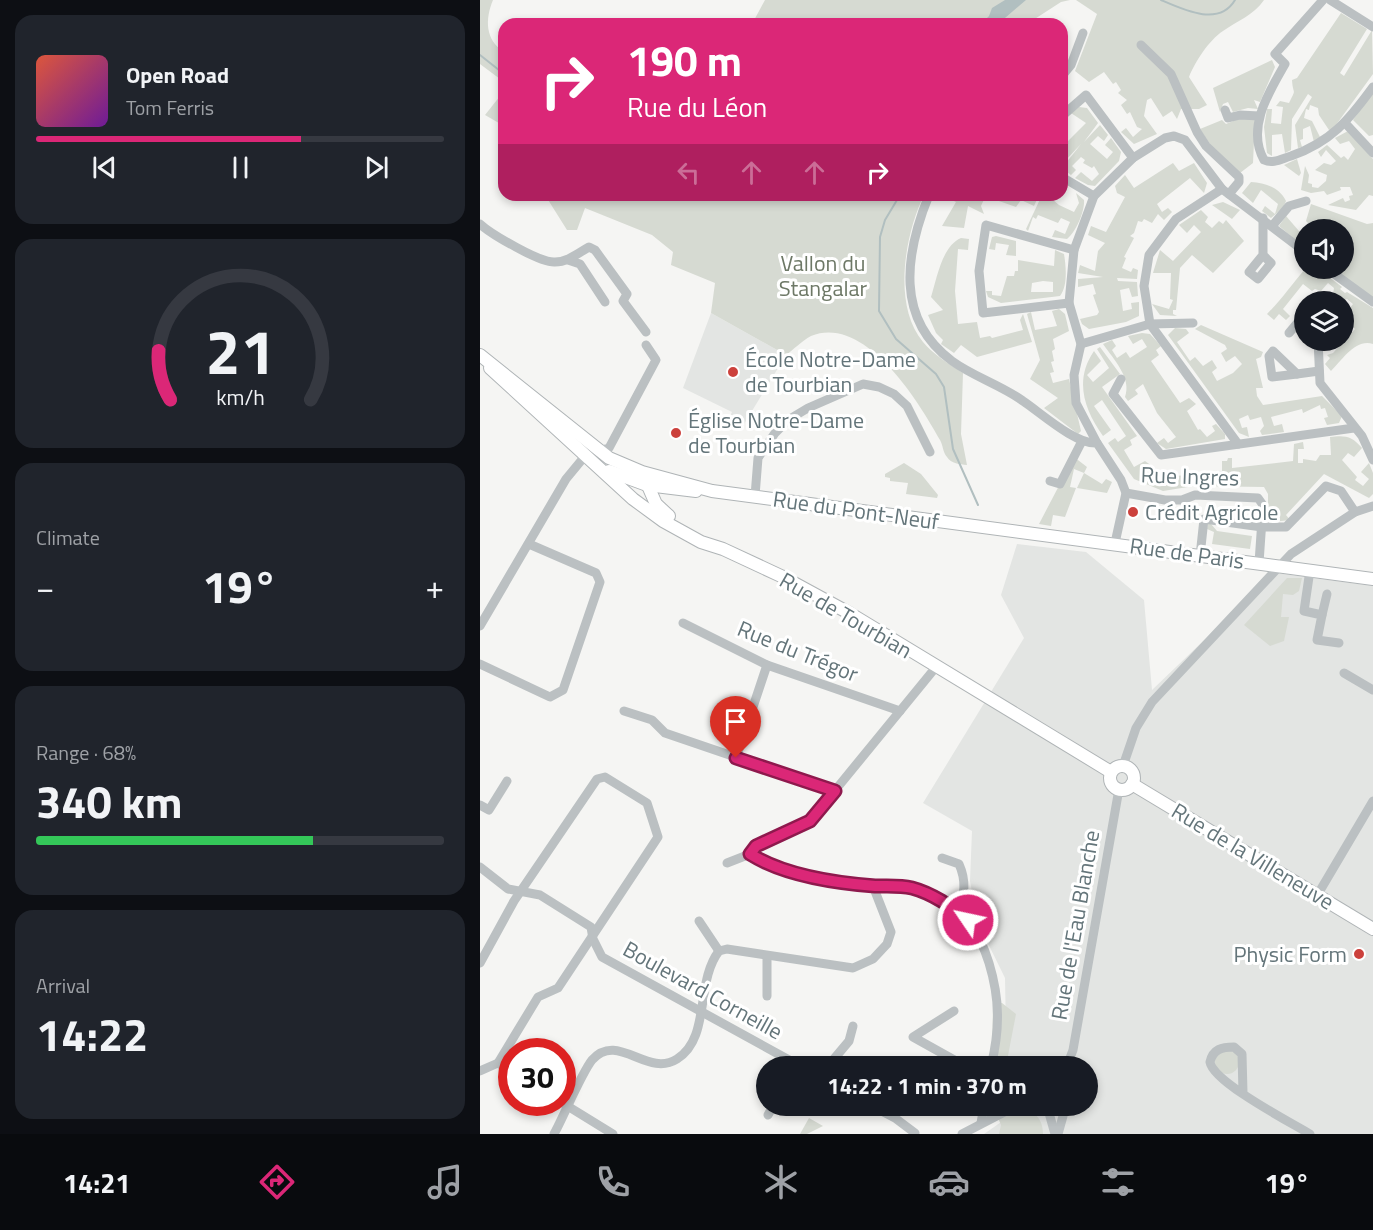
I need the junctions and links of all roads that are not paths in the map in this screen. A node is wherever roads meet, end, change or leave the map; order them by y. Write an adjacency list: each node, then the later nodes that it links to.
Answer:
1 (1323, 0): 10 (street)
2 (1330, 0): 3 (street)
3 (1373, 27)
4 (1083, 33): 6 (street)
5 (1142, 45): 15 (street)
6 (1068, 69)
7 (1373, 87): 11 (street)
8 (1225, 110): 10 (street)
9 (1068, 111): 13 (street)
10 (1259, 116): 11 (street)
11 (1346, 124): 12 (street)
12 (1373, 153)
13 (1133, 158): 15 (street); 16 (street)
14 (1068, 181): 16 (street)
15 (1226, 191): 19 (street); 31 (street)
16 (1094, 196): 23 (street)
17 (927, 201): 43 (street)
18 (1306, 201): 21 (street)
19 (1263, 218): 21 (street); 24 (street)
20 (480, 224): 25 (street)
21 (1273, 225): 22 (street)
22 (1294, 243)
23 (1074, 250): 29 (street); 29 (street)
24 (1263, 255)
25 (568, 260): 27 (street); 33 (street)
26 (1341, 279): 28 (street)
27 (605, 302)
28 (1373, 302)
29 (1069, 303): 35 (street)
30 (1193, 323): 31 (street)
31 (1150, 324): 35 (street); 45 (street)
32 (1294, 328): 34 (street)
33 (646, 332)
34 (1289, 333)
35 (1081, 344): 44 (street)
36 (646, 345): 46 (street)
37 (1318, 351): 39 (street)
38 (480, 356): 46 (main road, Rue du Pont-Neuf); 48 (main road, Rue de Tourbian)
39 (1319, 371): 40 (street); 42 (street)
40 (1297, 374)
41 (1121, 379): 45 (street)
42 (1354, 428): 45 (street); 49 (street)
43 (1082, 441): 44 (street); 52 (street)
44 (1097, 443): 56 (street)
45 (1238, 444)
46 (598, 451): 48 (main road); 51 (main road, Rue du Pont-Neuf)
47 (930, 452): 57 (street)
48 (585, 456): 50 (main road, Rue de Tourbian); 64 (street)
49 (1373, 460)
50 (599, 466): 53 (main road, Rue du Pont-Neuf); 65 (main road, Rue de Tourbian)
51 (642, 472): 53 (main road); 55 (main road, Rue du Pont-Neuf)
52 (1050, 481)
53 (647, 485): 54 (main road, Rue du Pont-Neuf); 58 (main road)
54 (667, 489): 55 (main road, Rue du Pont-Neuf); 58 (main road)
55 (712, 491): 57 (main road, Rue du Pont-Neuf)
56 (1126, 493): 61 (street, Rue Ingres); 63 (street)
57 (755, 496): 62 (main road, Rue du Pont-Neuf)
58 (656, 504): 65 (main road)
59 (1373, 506): 60 (street)
60 (1355, 512): 61 (street); 68 (street)
61 (1262, 527): 66 (street); 67 (street, Rue Ingres)
62 (1000, 529): 63 (main road, Rue de Paris)
63 (1115, 543): 66 (main road, Rue de Paris)
64 (528, 544): 74 (street); 76 (street)
65 (723, 549): 78 (main road, Rue de Tourbian)
66 (1200, 556): 67 (main road, Rue de Paris)
67 (1259, 563): 68 (main road, Rue de Paris)
68 (1281, 566): 69 (main road, Rue de Paris); 84 (street)
69 (1310, 570): 70 (main road, Rue de Paris); 72 (street)
70 (1373, 579)
71 (1327, 594): 72 (street)
72 (1323, 615): 75 (street)
73 (683, 623): 77 (street, Rue du Trégor)
74 (480, 626)
75 (1339, 643)
76 (480, 664)
77 (767, 665): 82 (street, Rue du Trégor); 83 (street)
78 (936, 667): 82 (street); 85 (main road, Rue de Tourbian)
79 (1344, 673): 80 (street)
80 (1373, 690)
81 (624, 711): 83 (street)
82 (900, 711): 89 (street)
83 (736, 758): 89 (street)
84 (1123, 766): 85 (main road); 87 (main road)
85 (1111, 772): 88 (main road)
86 (507, 781): 91 (street)
87 (1132, 784): 88 (main road); 98 (main road, Rue de la Villeneuve)
88 (1119, 789): 115 (street, Rue de l'Eau Blanche)
89 (835, 791): 92 (street)
90 (1373, 801): 98 (street)
91 (480, 805)
92 (750, 854): 94 (street); 96 (street)
93 (942, 858): 99 (street)
94 (727, 863)
95 (480, 867): 97 (street, Boulevard Corneille)
96 (873, 886): 99 (street); 104 (street)
97 (522, 891): 102 (street, Boulevard Corneille); 102 (street); 105 (street)
98 (1318, 894): 101 (main road, Rue de la Villeneuve)
99 (959, 912): 114 (street)
100 (699, 921): 103 (street)
101 (1373, 929)
102 (593, 939): 107 (street, Boulevard Corneille); 110 (street)
103 (719, 951): 104 (street); 107 (street)
104 (767, 957): 106 (street)
105 (480, 963)
106 (767, 996)
107 (701, 1011): 111 (street, Boulevard Corneille); 118 (street)
108 (954, 1011): 113 (street)
109 (853, 1026): 112 (street)
110 (513, 1038)
111 (780, 1056)
112 (836, 1056)
113 (947, 1056)
114 (993, 1056)
115 (1071, 1056)
116 (498, 1063): 117 (street)
117 (480, 1071)
118 (576, 1087)
119 (1243, 1094): 119 (street); 134 (street)
120 (576, 1112): 129 (street)
121 (561, 1116): 128 (street)
122 (891, 1116): 130 (street)
123 (982, 1116): 127 (street)
124 (995, 1116): 127 (street)
125 (1051, 1116): 133 (street)
126 (1063, 1116): 133 (street)
127 (981, 1123): 132 (street)
128 (554, 1134)
129 (613, 1134)
130 (914, 1134): 131 (street)
131 (925, 1134)
132 (962, 1134)
133 (1056, 1134)
134 (1310, 1134)

